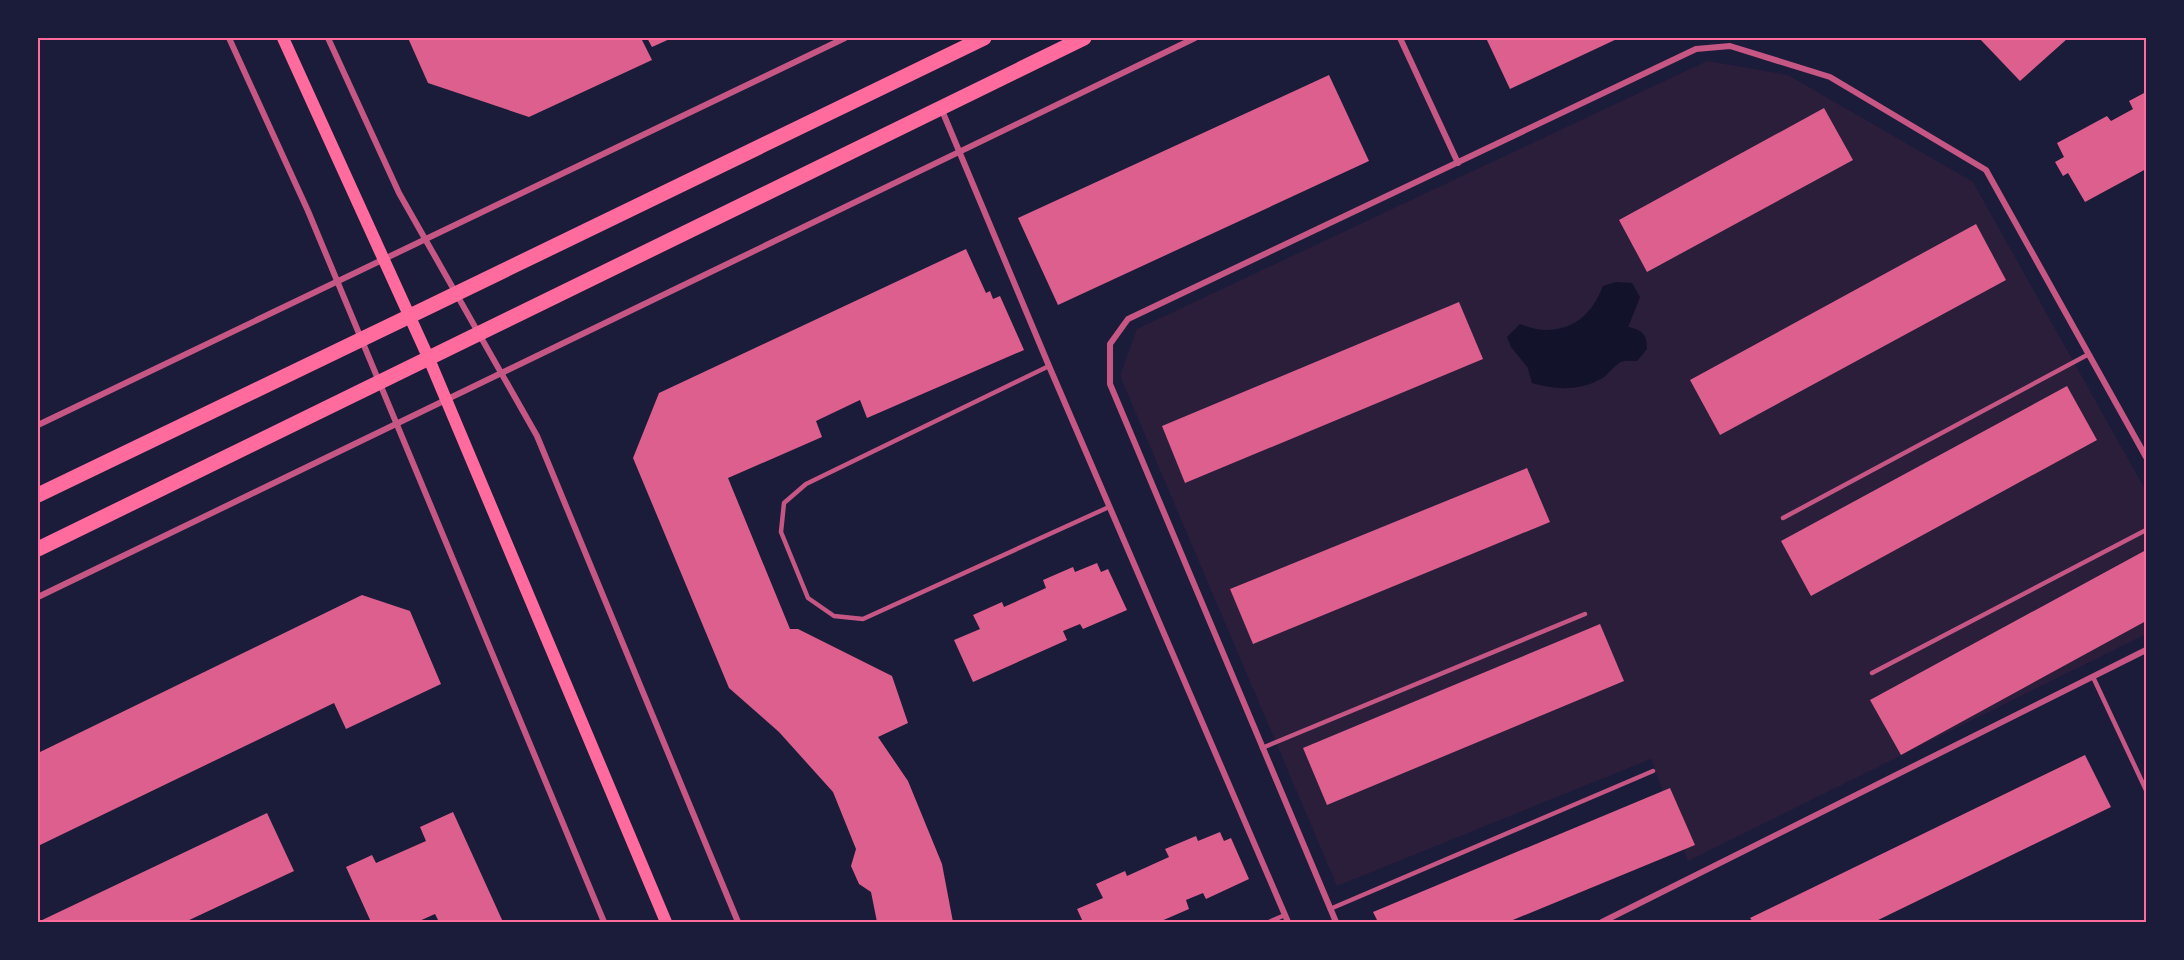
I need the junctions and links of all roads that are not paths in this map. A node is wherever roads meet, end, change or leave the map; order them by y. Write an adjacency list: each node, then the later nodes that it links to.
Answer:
1 (229, 38): 14 (street)
2 (283, 38): 13 (main road)
3 (328, 38): 12 (street)
4 (845, 38): 12 (street)
5 (984, 38): 15 (main road)
6 (1084, 38): 9 (main road)
7 (1195, 38): 10 (street)
8 (1400, 38): 11 (street)
9 (941, 107): 10 (street); 17 (main road)
10 (959, 151): 21 (street); 22 (street)
11 (1458, 163): 19 (street); 38 (street)
12 (425, 238): 13 (street); 15 (street)
13 (384, 259): 14 (street); 16 (main road)
14 (337, 281): 18 (street); 26 (street)
15 (456, 294): 16 (main road); 17 (street)
16 (410, 316): 18 (main road); 20 (main road)
17 (479, 334): 20 (main road); 22 (street)
18 (361, 340): 23 (street); 28 (main road)
19 (2089, 354): 27 (street); 30 (lane)
20 (429, 359): 23 (main road); 24 (main road)
21 (1049, 366): 29 (street); 29 (lane)
22 (501, 373): 24 (street); 45 (street)
23 (379, 383): 25 (street); 32 (main road)
24 (446, 399): 25 (street); 44 (main road)
25 (396, 423): 33 (street); 43 (street)
26 (38, 425)
27 (2146, 457)
28 (38, 495)
29 (1109, 507): 42 (street)
30 (1783, 518)
31 (2146, 530): 36 (lane)
32 (38, 549)
33 (38, 597)
34 (1585, 614): 38 (lane)
35 (2146, 651): 37 (street)
36 (1872, 674)
37 (2093, 677): 40 (lane); 49 (street)
38 (1262, 748): 41 (street)
39 (1653, 771): 41 (lane)
40 (2146, 790)
41 (1330, 909): 48 (street)
42 (1285, 915): 46 (lane); 47 (street)
43 (604, 922)
44 (666, 922)
45 (738, 922)
46 (1269, 922)
47 (1288, 922)
48 (1336, 922)
49 (1602, 922)

